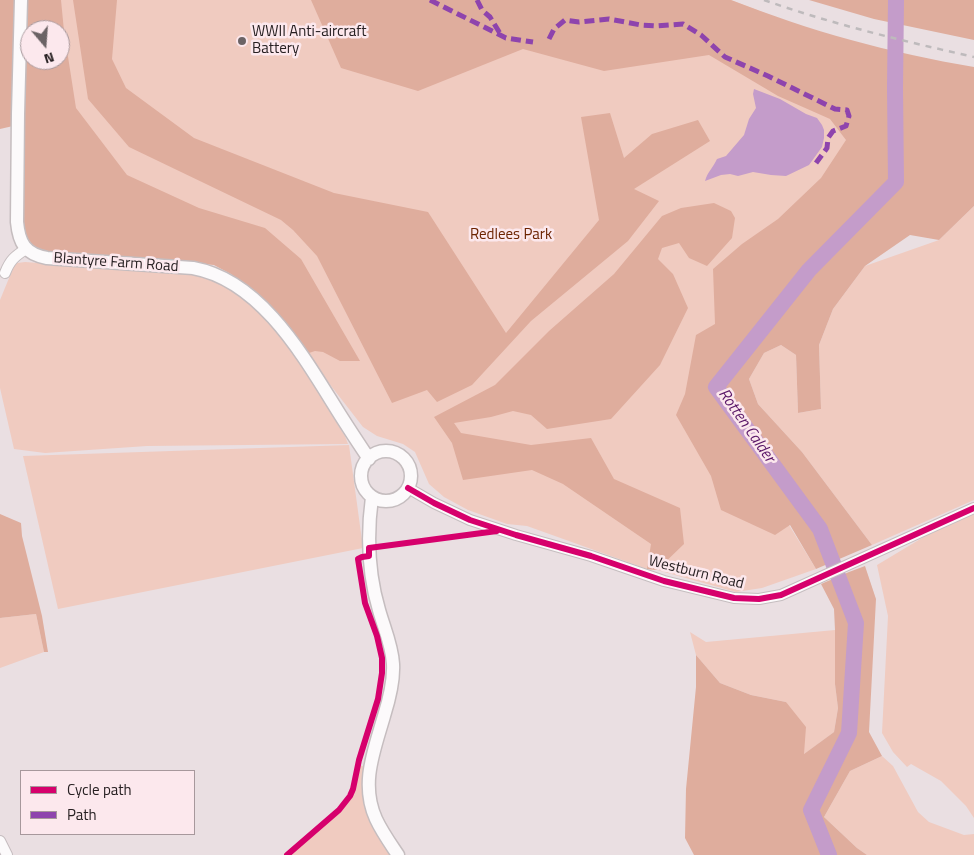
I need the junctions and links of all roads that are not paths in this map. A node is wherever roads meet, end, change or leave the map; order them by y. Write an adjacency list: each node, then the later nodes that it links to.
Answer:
1 (21, 0): 2 (main road)
2 (26, 249): 3 (street); 4 (main road, Blantyre Farm Road)
3 (5, 273)
4 (369, 459): 5 (main road); 6 (main road)
5 (408, 488): 6 (main road); 7 (street, Westburn Road)
6 (372, 497): 10 (main road)
7 (974, 508)
8 (0, 840): 9 (street)
9 (7, 855)
10 (398, 855)

